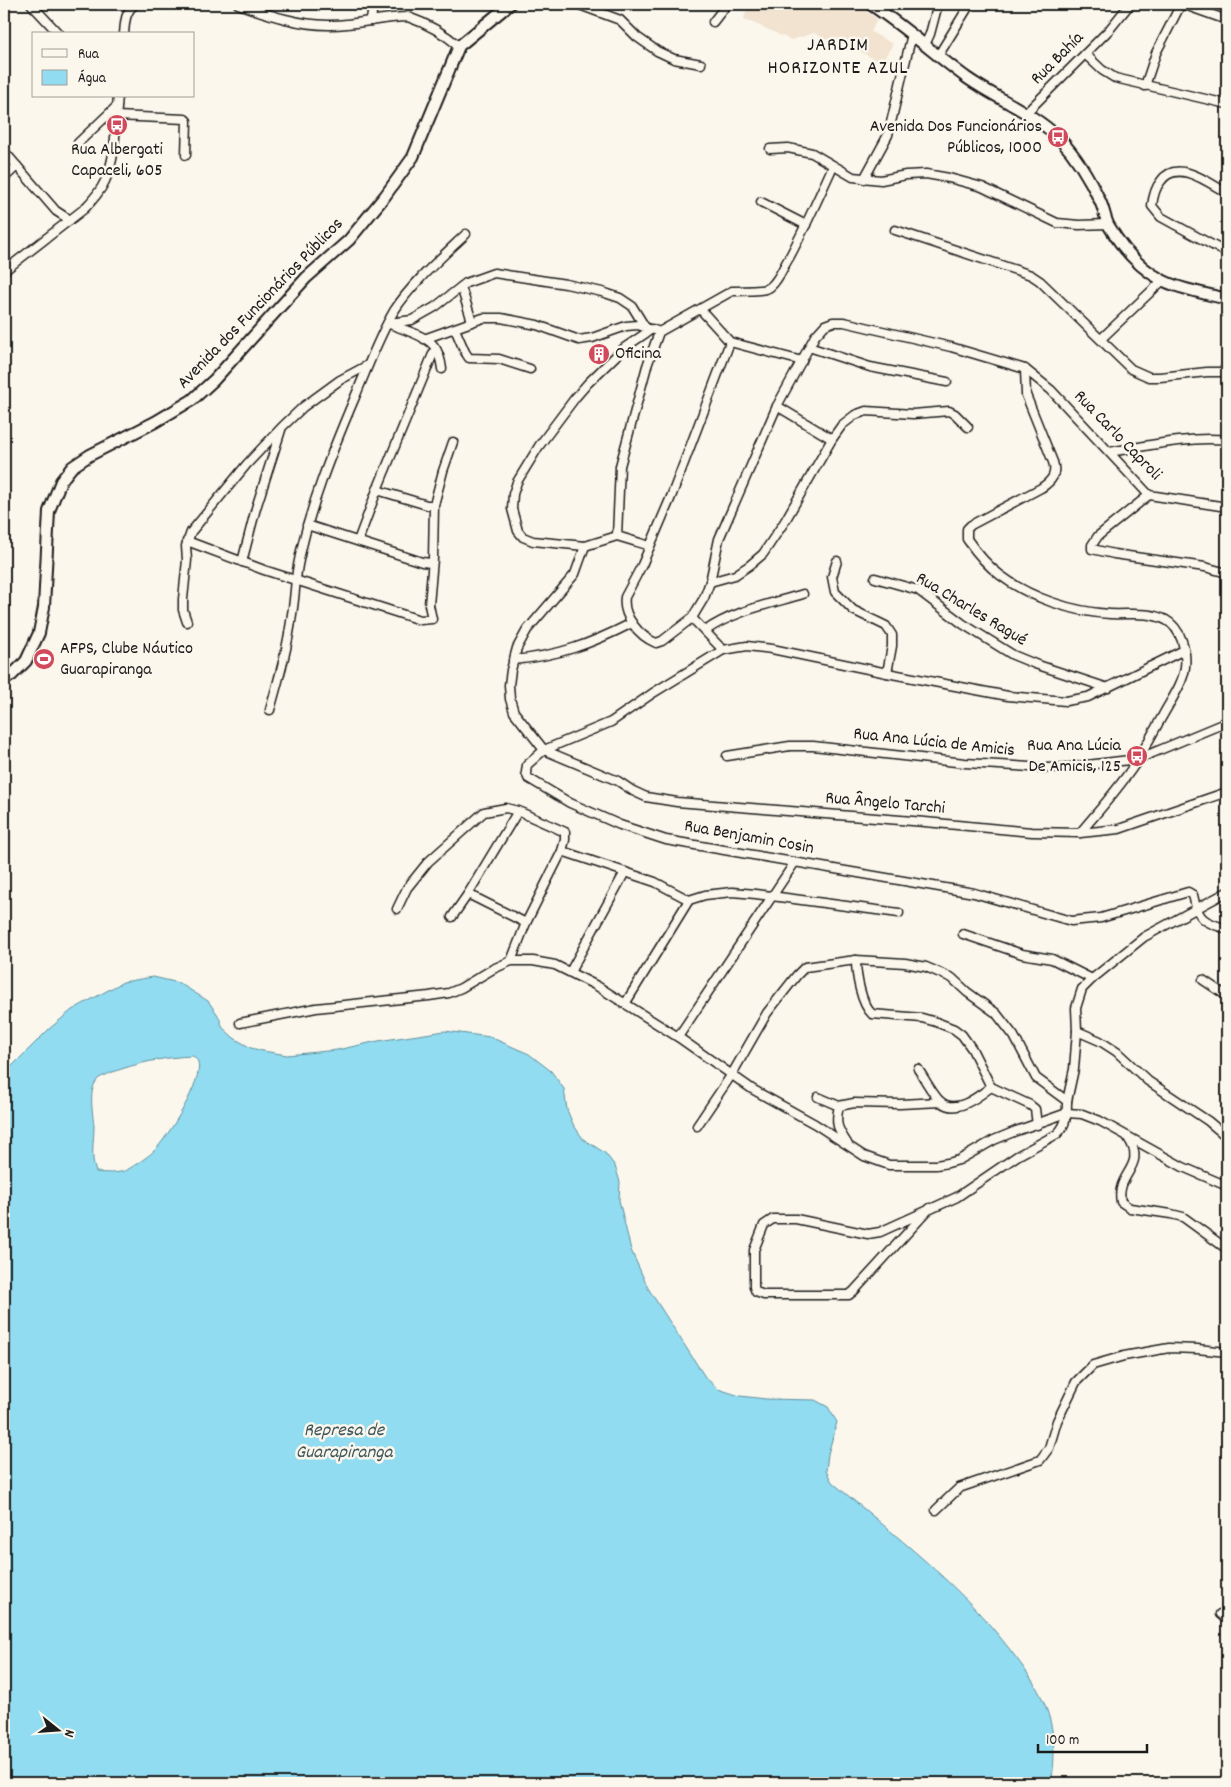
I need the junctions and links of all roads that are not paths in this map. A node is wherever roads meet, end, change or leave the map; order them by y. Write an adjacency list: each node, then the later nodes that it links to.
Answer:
1 (31, 4): 16 (street)
2 (132, 4): 17 (street)
3 (238, 4): 14 (street)
4 (373, 4): 14 (street)
5 (510, 4): 20 (street, Avenida dos Funcionários Públicos)
6 (577, 4): 23 (street)
7 (727, 4): 15 (street)
8 (870, 4): 18 (street)
9 (938, 4): 19 (street)
10 (970, 4): 22 (street)
11 (1130, 4): 21 (street, Rua Bahía)
12 (1181, 4): 13 (street); 24 (street)
13 (1227, 20)
14 (371, 21): 20 (street)
15 (713, 22)
16 (57, 32)
17 (124, 32)
18 (912, 34): 19 (street); 37 (street)
19 (925, 45): 22 (street)
20 (459, 46): 100 (street, Avenida dos Funcionários Públicos)
21 (1085, 54): 24 (street); 28 (street, Rua Bahía)
22 (938, 56): 28 (street)
23 (700, 64)
24 (1145, 86): 26 (street)
25 (118, 98): 27 (street)
26 (1227, 104)
27 (117, 106): 29 (street); 30 (street)
28 (1026, 113): 41 (street)
29 (116, 116): 33 (street); 40 (street)
30 (78, 143)
31 (770, 150): 35 (street)
32 (4, 151): 34 (street)
33 (186, 155)
34 (17, 166): 36 (street); 40 (street)
35 (833, 166): 37 (street); 42 (street)
36 (4, 178)
37 (864, 179): 41 (street)
38 (1227, 192): 45 (street)
39 (761, 202): 42 (street)
40 (70, 220): 46 (street)
41 (1108, 224): 47 (street)
42 (806, 225): 50 (street)
43 (895, 230): 56 (street)
44 (466, 234): 52 (street)
45 (1227, 254)
46 (4, 271)
47 (1162, 281): 49 (street); 56 (street)
48 (462, 287): 51 (street); 52 (street); 54 (street)
49 (1227, 299)
50 (701, 310): 54 (street); 57 (street)
51 (472, 321): 53 (street); 54 (street)
52 (389, 323): 55 (street); 61 (street)
53 (455, 329): 55 (street); 63 (street)
54 (652, 329): 79 (street); 82 (street)
55 (424, 339): 59 (street)
56 (1101, 339): 65 (street)
57 (730, 342): 60 (street); 83 (street)
58 (809, 347): 60 (street); 64 (street); 66 (street)
59 (436, 349): 62 (street); 74 (street)
60 (802, 360): 67 (street)
61 (368, 364): 68 (street); 78 (street)
62 (442, 369)
63 (530, 369)
64 (1025, 369): 73 (street, Rua Carlo Caproli); 97 (street)
65 (1227, 372)
66 (947, 382)
67 (777, 406): 70 (street); 90 (street)
68 (282, 427): 80 (street); 86 (street)
69 (968, 427): 70 (street)
70 (832, 439): 90 (street)
71 (1227, 440): 73 (street)
72 (453, 442): 76 (street)
73 (1109, 452): 75 (street, Rua Carlo Caproli)
74 (377, 490): 76 (street); 81 (street)
75 (1149, 495): 77 (street, Rua Carlo Caproli); 87 (street)
76 (434, 505): 84 (street)
77 (1227, 507)
78 (307, 525): 81 (street); 89 (street)
79 (617, 536): 82 (street); 83 (street)
80 (187, 541): 86 (street); 93 (street)
81 (358, 541): 84 (street)
82 (585, 546): 98 (street)
83 (650, 546): 94 (street)
84 (432, 561): 89 (street)
85 (837, 561): 99 (street)
86 (242, 562): 89 (street)
87 (1227, 573)
88 (875, 578): 101 (street, Rua Charles Ragué)
89 (296, 579): 102 (street)
90 (710, 582): 92 (street)
91 (804, 594): 95 (street)
92 (692, 618): 94 (street); 95 (street)
93 (187, 622)
94 (632, 623): 98 (street)
95 (705, 631): 96 (street)
96 (723, 650): 99 (street, Rua Benjamin Cosin); 104 (street, Rua Benjamin Cosin)
97 (1184, 650): 101 (street, Rua Benjamin Cosin); 106 (street)
98 (513, 660): 104 (street)
99 (887, 674): 101 (street, Rua Benjamin Cosin)
100 (4, 680)
101 (1108, 688)
102 (270, 710)
103 (1227, 722): 106 (street)
104 (544, 750): 109 (street, Rua Ângelo Tarchi); 111 (street, Rua Benjamin Cosin)
105 (727, 756): 106 (street, Rua Ana Lúcia de Amicis)
106 (1138, 759): 109 (street)
107 (1227, 792): 109 (street, Rua Ângelo Tarchi)
108 (518, 811): 110 (street); 114 (street); 117 (street)
109 (1080, 832)
110 (562, 851): 112 (street); 121 (street)
111 (795, 862): 115 (street); 118 (street, Rua Benjamin Cosin)
112 (625, 872): 116 (street); 126 (street)
113 (1227, 892): 118 (street)
114 (468, 894): 120 (street); 121 (street)
115 (772, 896): 116 (street); 119 (street); 133 (street)
116 (689, 900): 130 (street)
117 (397, 909)
118 (1196, 910): 122 (street); 127 (street)
119 (900, 913)
120 (452, 917)
121 (526, 923): 125 (street)
122 (1227, 929)
123 (963, 934): 127 (street)
124 (856, 960): 135 (street); 136 (street); 138 (street)
125 (511, 962): 126 (street); 131 (street)
126 (570, 972): 130 (street)
127 (1092, 978): 132 (street)
128 (1203, 980): 129 (street)
129 (1227, 996)
130 (625, 1004): 133 (street)
131 (240, 1022)
132 (1077, 1031): 138 (street); 145 (street)
133 (678, 1037): 135 (street)
134 (918, 1069): 139 (street)
135 (732, 1074): 143 (street); 146 (street)
136 (991, 1087): 139 (street); 142 (street)
137 (818, 1098): 140 (street)
138 (1067, 1101): 141 (street)
139 (941, 1102): 140 (street)
140 (839, 1106): 146 (street)
141 (1068, 1113): 142 (street); 144 (street); 148 (street)
142 (1037, 1125): 146 (street)
143 (697, 1126)
144 (1127, 1136): 147 (street); 149 (street)
145 (1227, 1137)
146 (848, 1146)
147 (1227, 1186)
148 (930, 1208): 148 (street)
149 (1227, 1249)
150 (1227, 1352): 151 (street)
151 (936, 1510)
152 (1220, 1614): 153 (street)
153 (1227, 1620)

